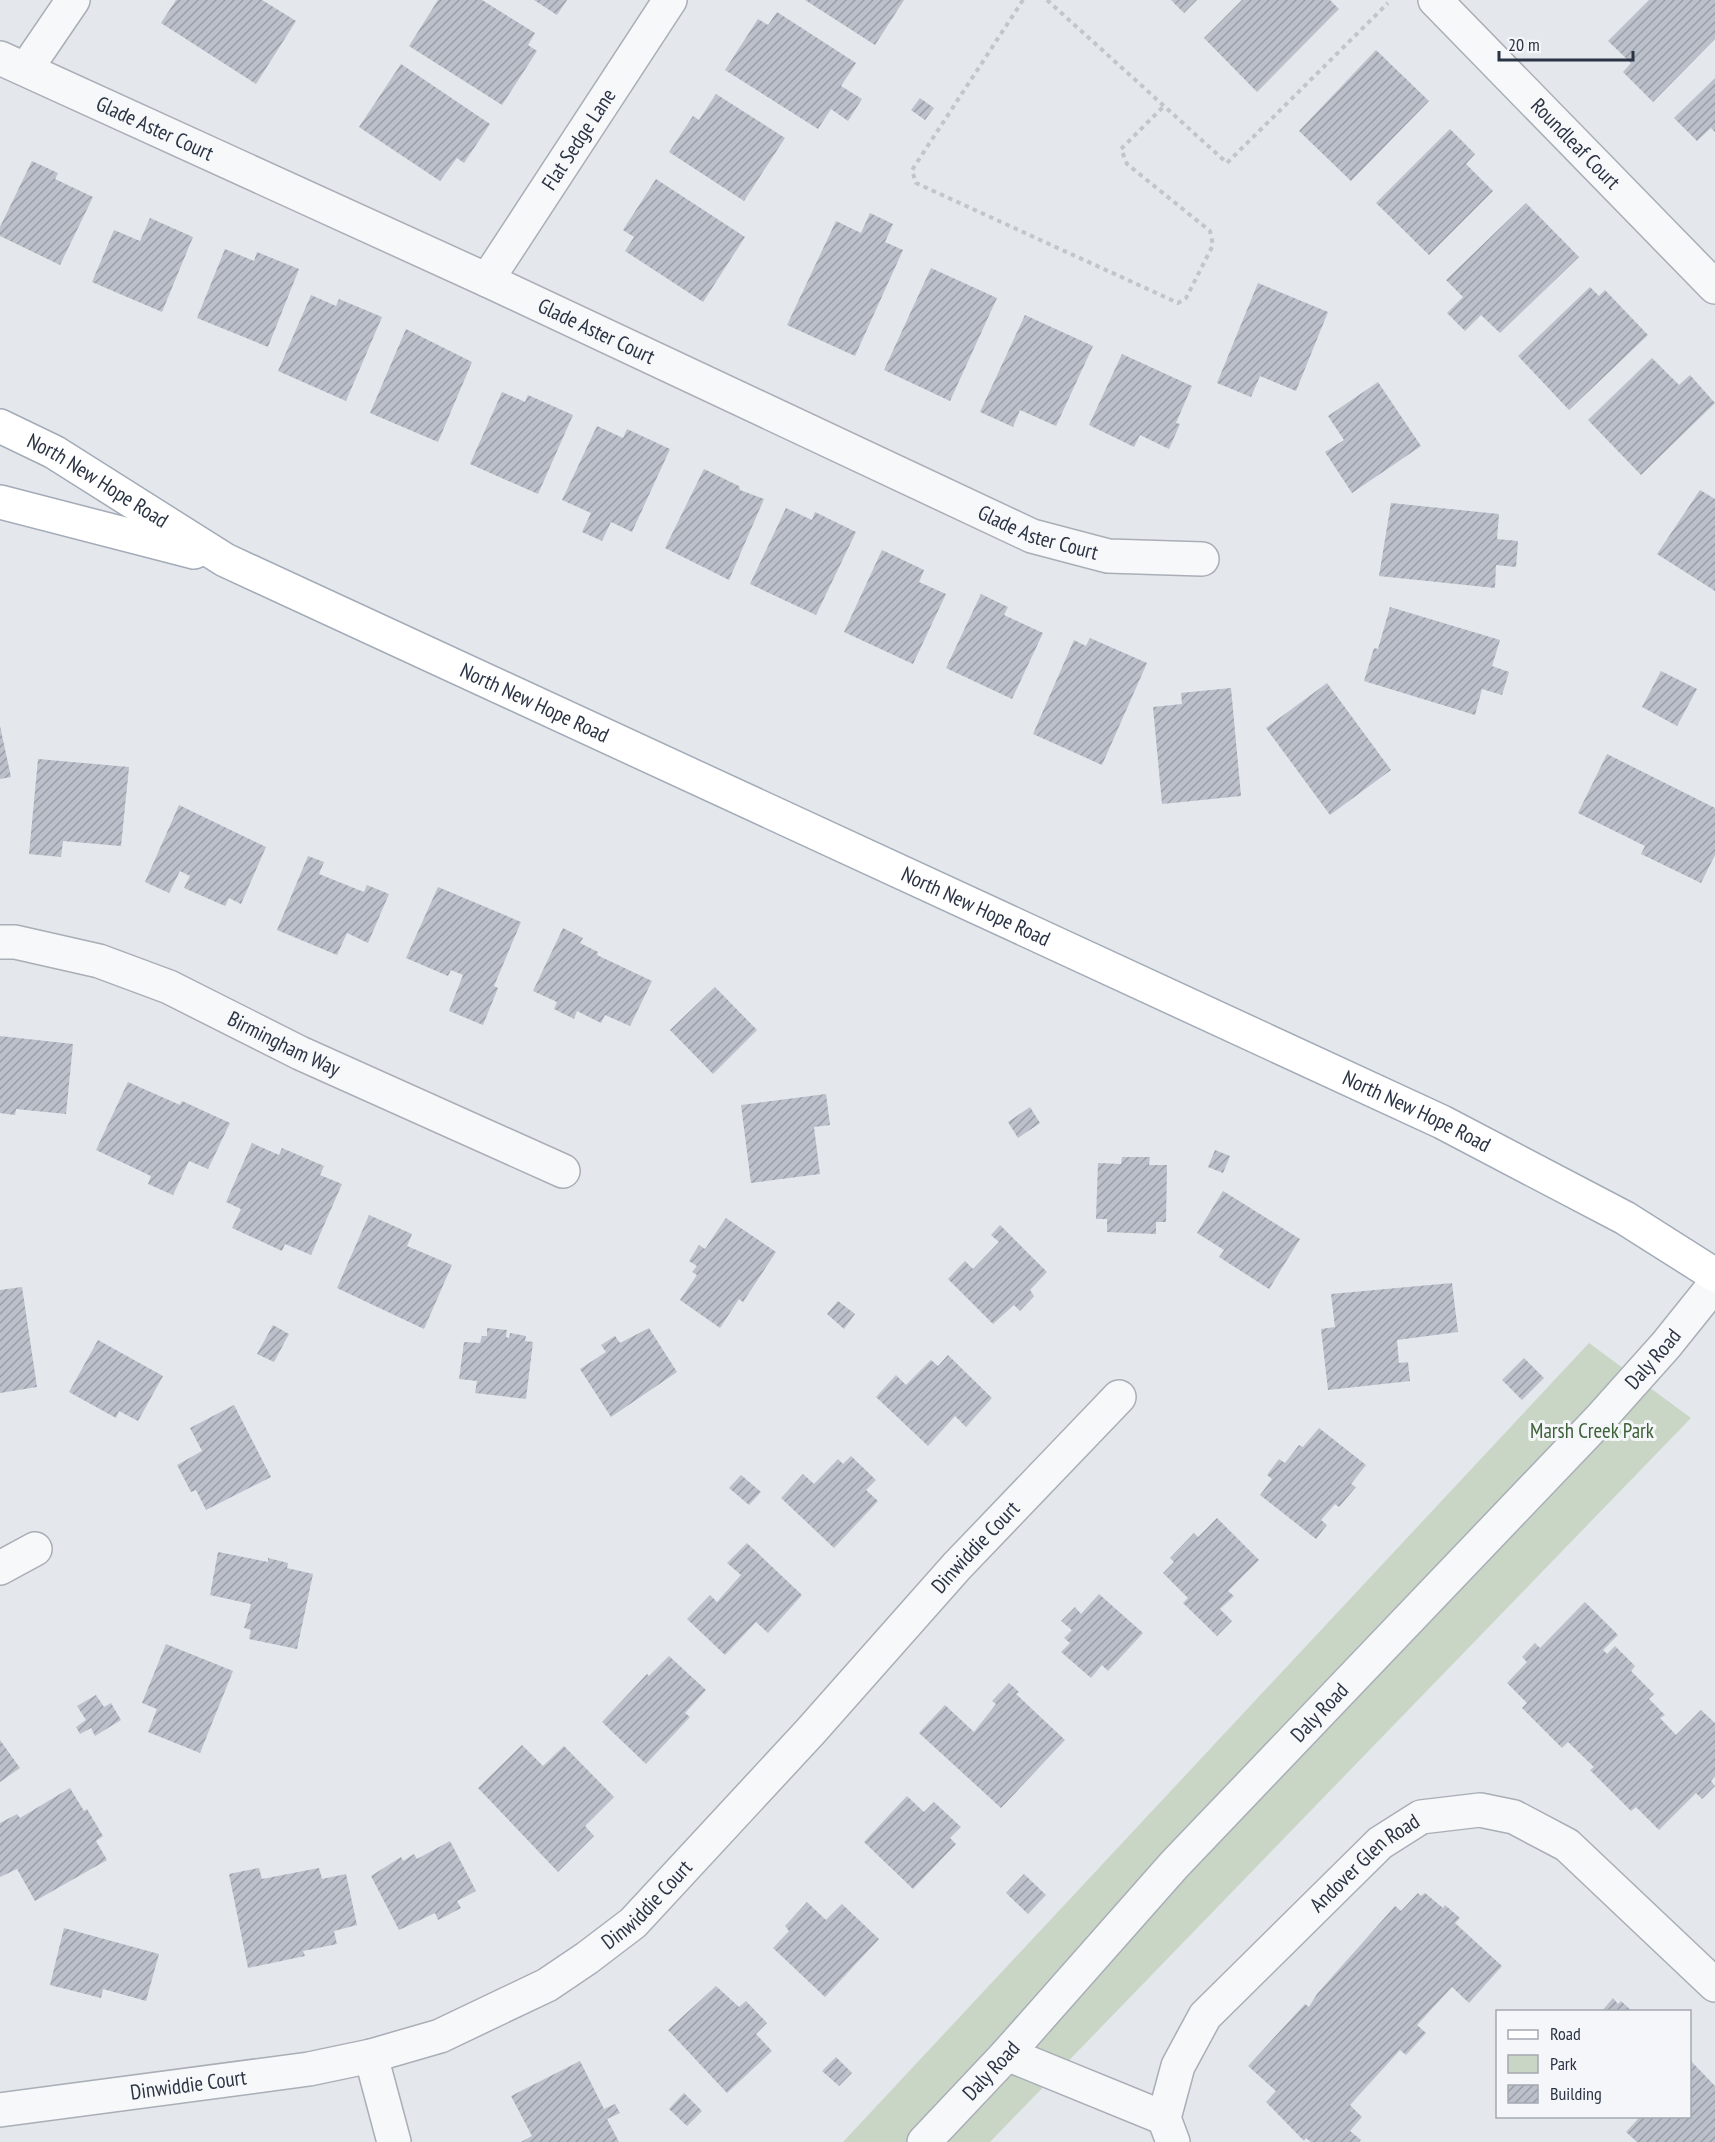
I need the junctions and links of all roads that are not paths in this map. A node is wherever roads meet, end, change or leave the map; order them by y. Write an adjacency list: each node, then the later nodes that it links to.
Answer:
1 (73, 0): 4 (street)
2 (670, 0): 5 (street, Flat Sedge Lane)
3 (1435, 0): 6 (street, Roundleaf Court)
4 (13, 64): 5 (street, Glade Aster Court)
5 (487, 280): 9 (street, Glade Aster Court)
6 (1715, 287)
7 (0, 426): 10 (main road, North New Hope Road)
8 (0, 502): 10 (main road, North New Hope Road)
9 (1202, 559)
10 (225, 560): 13 (main road, North New Hope Road)
11 (0, 942): 12 (street, Birmingham Way)
12 (563, 1171)
13 (1715, 1275)
14 (1715, 1284): 19 (street, Daly Road)
15 (1119, 1397): 20 (street, Dinwiddie Court)
16 (34, 1549): 17 (street)
17 (0, 1568)
18 (1715, 1985): 22 (street, Andover Glen Road)
19 (1007, 2054): 22 (street); 24 (street, Daly Road)
20 (371, 2056): 21 (street, Dinwiddie Court); 23 (street)
21 (0, 2110)
22 (1169, 2130)
23 (394, 2142)
24 (924, 2142)

